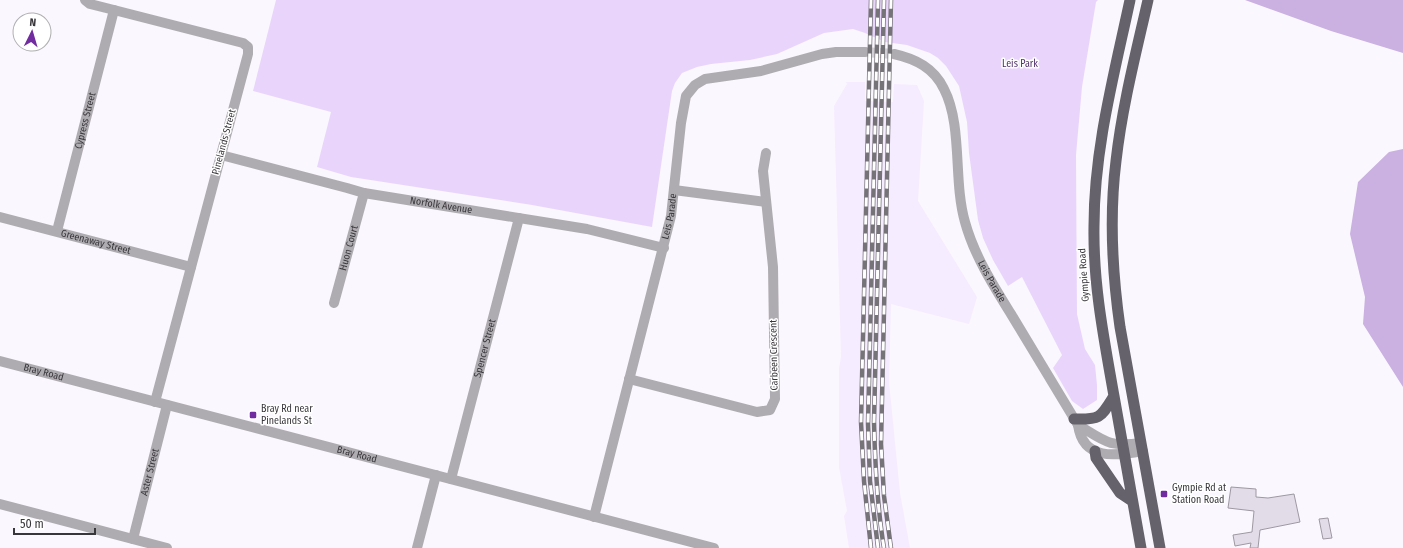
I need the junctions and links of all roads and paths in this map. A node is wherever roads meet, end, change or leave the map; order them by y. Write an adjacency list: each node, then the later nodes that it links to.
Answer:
1 (85, 0): 4 (street, Pinelands Street)
2 (1130, 0): 20 (highway, Gympie Road)
3 (1148, 0): 24 (highway)
4 (114, 10): 8 (street, Pinelands Street); 14 (street, Cypress Street)
5 (865, 52): 9 (street, Leis Parade)
6 (894, 54): 23 (street, Leis Parade)
7 (766, 153): 11 (street, Carbeen Crescent)
8 (221, 155): 10 (street, Norfolk Avenue); 16 (street, Pinelands Street)
9 (674, 190): 11 (street); 15 (street, Leis Parade)
10 (364, 193): 13 (street, Norfolk Avenue); 17 (street, Huon Court)
11 (766, 202): 19 (street, Carbeen Crescent)
12 (0, 216): 14 (street, Greenaway Street)
13 (520, 218): 15 (street, Norfolk Avenue); 28 (street, Spencer Street)
14 (57, 231): 16 (street, Greenaway Street)
15 (664, 248): 19 (street, Leis Parade)
16 (191, 267): 21 (street, Pinelands Street)
17 (334, 302)
18 (0, 361): 21 (street, Bray Road)
19 (630, 379): 31 (street, Leis Parade)
20 (1114, 396): 23 (highway); 25 (highway, Gympie Road)
21 (155, 402): 22 (street, Bray Road)
22 (168, 405): 27 (street, Bray Road); 32 (street, Aster Street)
23 (1076, 422): 25 (street, Leis Parade); 26 (street, Leis Parade)
24 (1142, 447): 25 (street, Leis Parade); 37 (highway)
25 (1123, 450): 26 (street, Leis Parade); 29 (highway, Gympie Road)
26 (1095, 451): 29 (highway)
27 (436, 475): 28 (street, Bray Road); 34 (street)
28 (451, 479): 31 (street, Bray Road)
29 (1132, 501): 36 (highway, Gympie Road)
30 (0, 504): 32 (street)
31 (594, 517): 35 (street, Bray Road)
32 (133, 539): 33 (street)
33 (167, 548)
34 (417, 548)
35 (714, 548)
36 (1141, 548)
37 (1160, 548)

